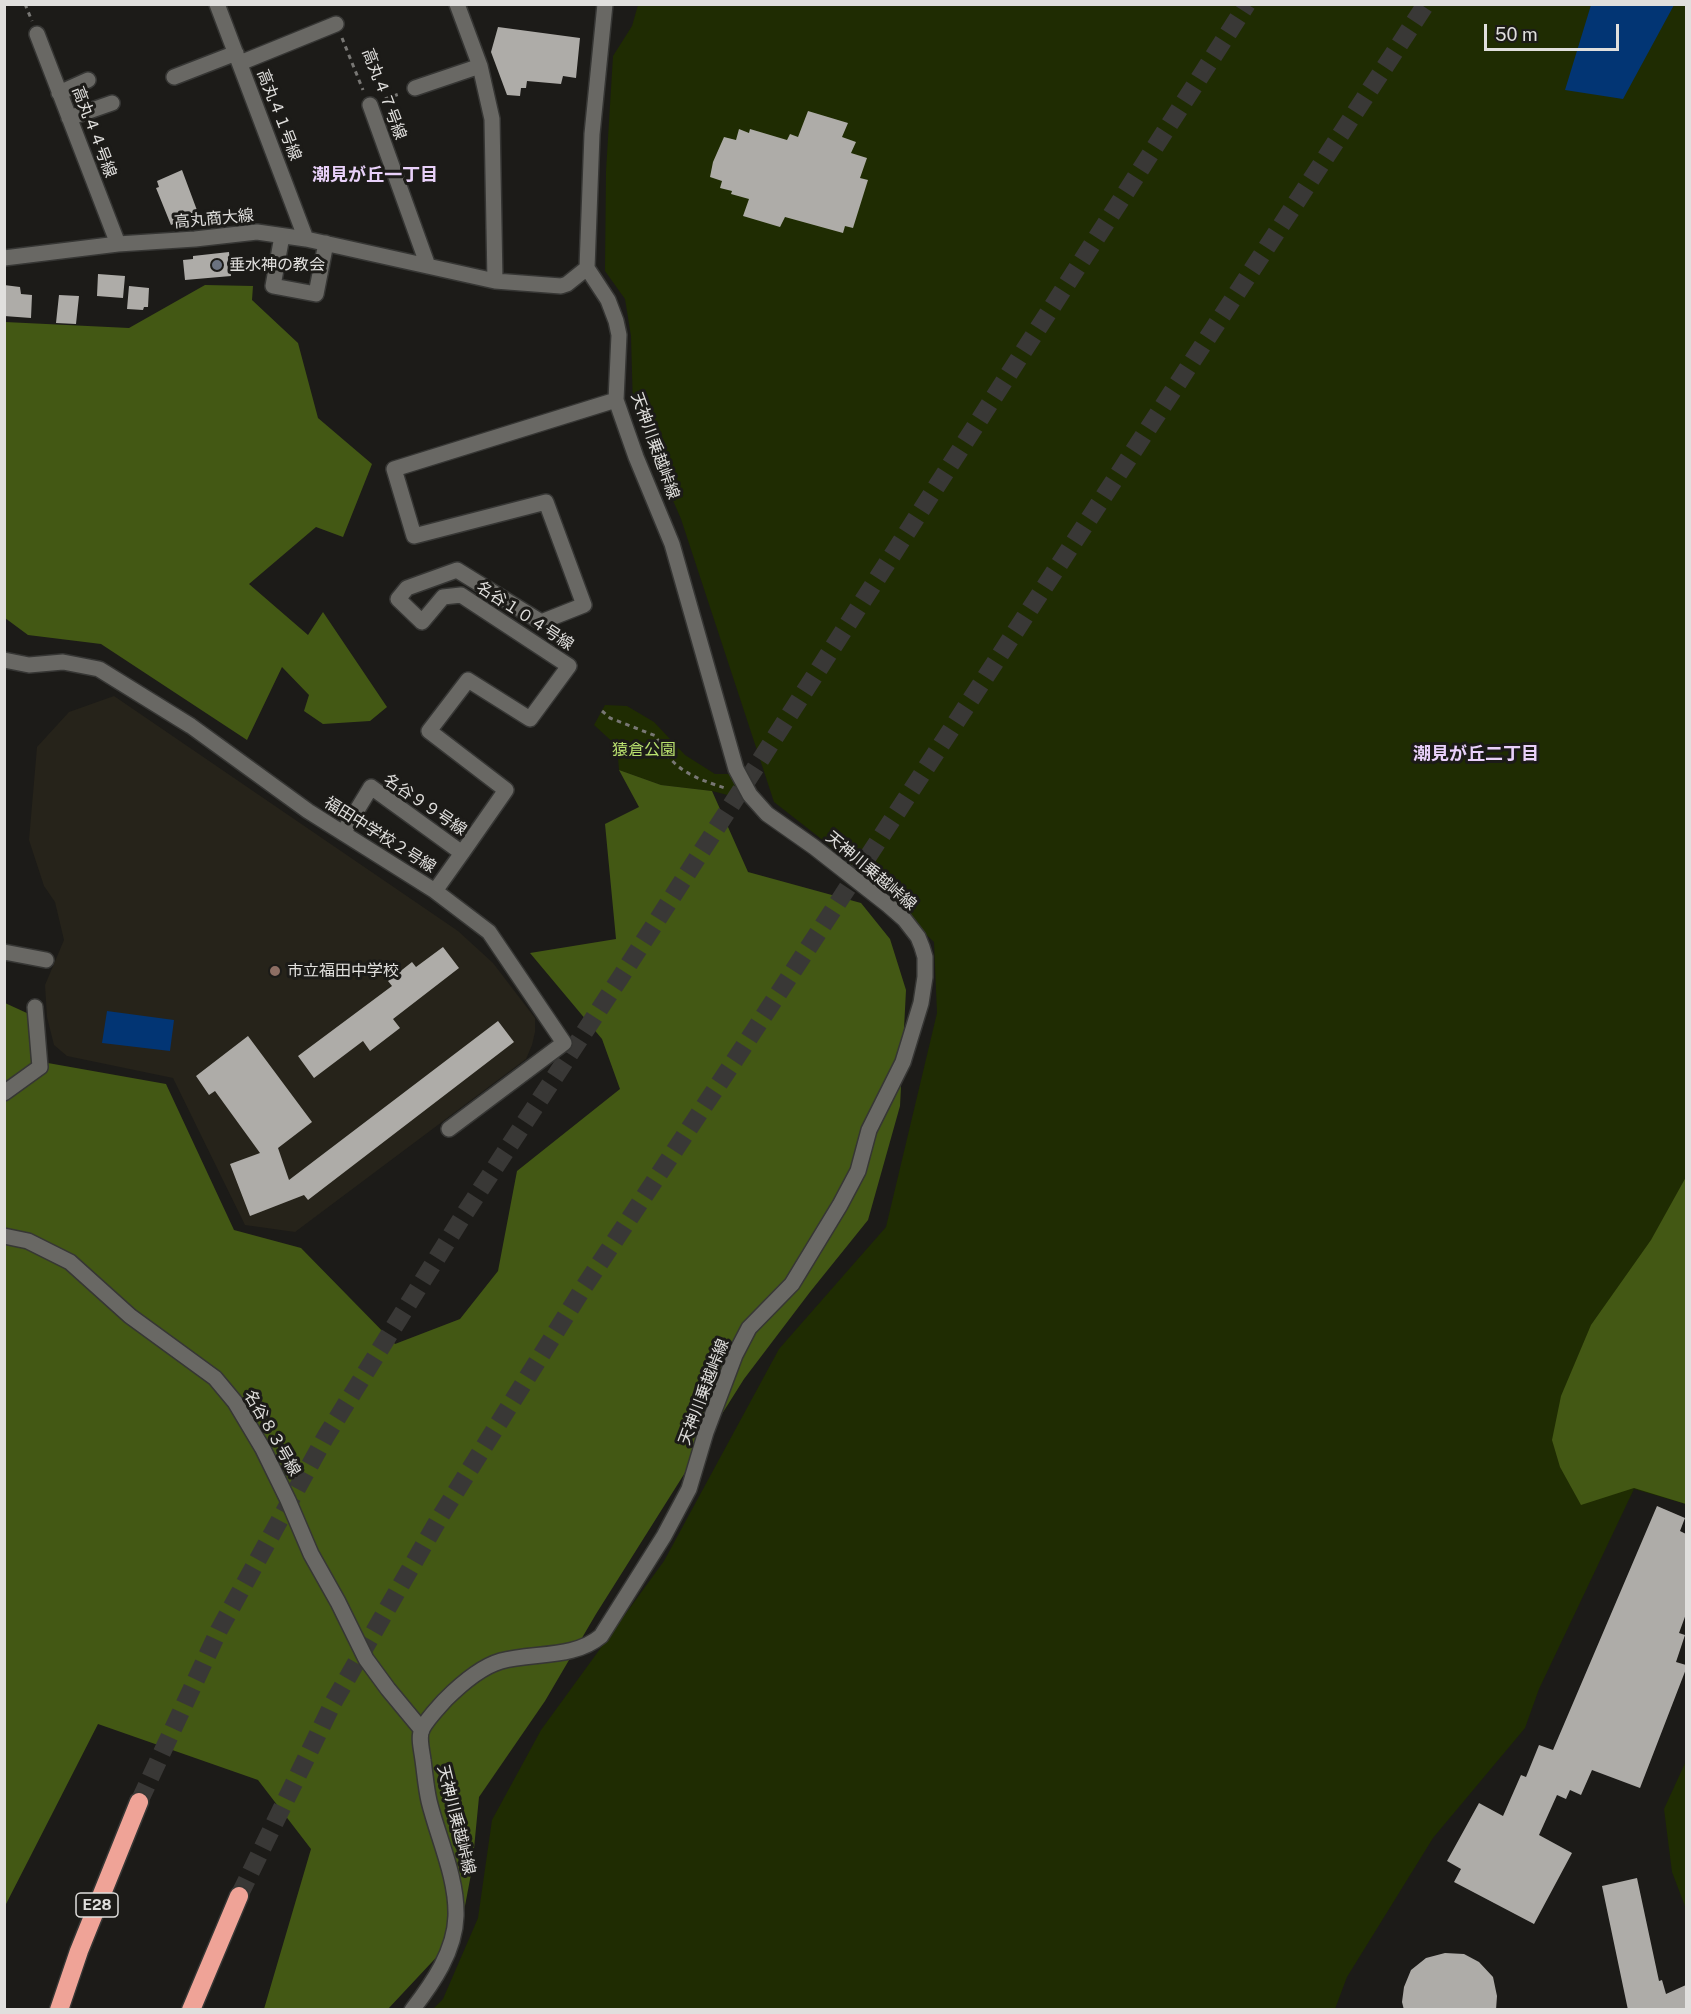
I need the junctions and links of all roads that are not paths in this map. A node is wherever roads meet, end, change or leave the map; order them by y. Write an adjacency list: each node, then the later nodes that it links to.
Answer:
1 (217, 4): 6 (street, 高丸４１号線)
2 (457, 4): 7 (street)
3 (604, 4): 21 (street)
4 (336, 24): 6 (street)
5 (37, 34): 11 (street, 高丸４４号線)
6 (238, 58): 8 (street); 16 (street, 高丸４１号線)
7 (480, 66): 10 (street); 22 (street)
8 (174, 77)
9 (88, 80): 11 (street)
10 (415, 88)
11 (59, 93): 14 (street, 高丸４４号線)
12 (112, 103): 14 (street)
13 (370, 105): 20 (street, 高丸４７号線)
14 (69, 118): 18 (street, 高丸４４号線)
15 (282, 236): 16 (street, 高丸商大線); 17 (street); 18 (street, 高丸商大線)
16 (306, 239): 17 (street, 高丸商大線)
17 (326, 243): 20 (street, 高丸商大線)
18 (118, 244): 19 (street, 高丸商大線)
19 (4, 258)
20 (428, 266): 22 (street, 高丸商大線)
21 (587, 268): 22 (street); 23 (street, 天神川乗越峠線)
22 (495, 280)
23 (616, 400): 26 (street, 名谷１０４号線); 34 (street, 天神川乗越峠線)
24 (4, 660): 25 (street, 福田中学校２号線)
25 (343, 832): 26 (street, 名谷９９号線); 27 (street, 福田中学校２号線)
26 (462, 853): 27 (street, 名谷９９号線)
27 (435, 891): 32 (street, 福田中学校２号線)
28 (4, 952): 29 (street)
29 (46, 960)
30 (36, 1007): 31 (street)
31 (4, 1093)
32 (449, 1129)
33 (4, 1236): 34 (street, 名谷８３号線)
34 (422, 1730): 39 (street, 天神川乗越峠線)
35 (139, 1802): 37 (highway, E28)
36 (239, 1896): 38 (highway)
37 (58, 2010)
38 (191, 2010)
39 (412, 2010)

